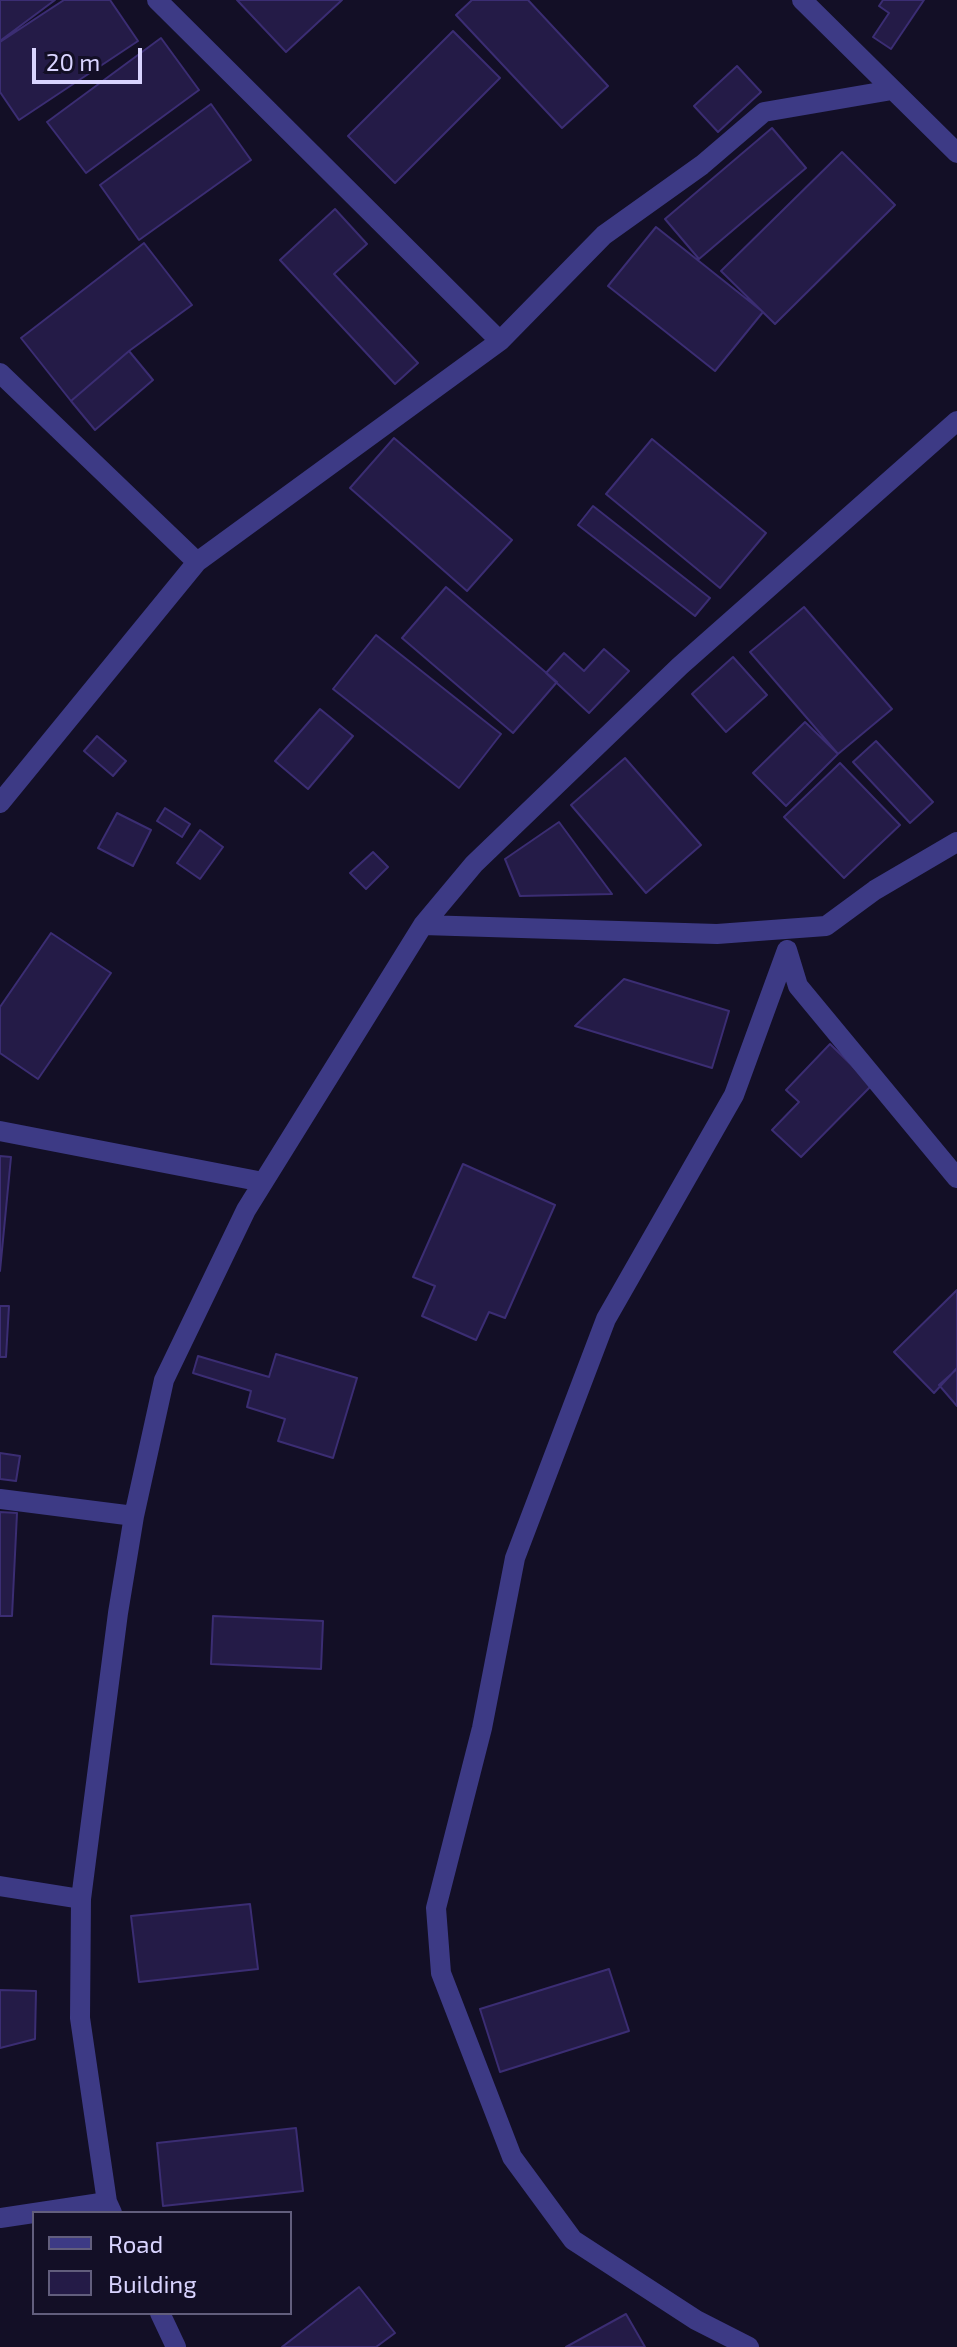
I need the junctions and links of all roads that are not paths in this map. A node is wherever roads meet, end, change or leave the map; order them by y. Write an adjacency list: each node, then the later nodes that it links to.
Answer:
1 (157, 0): 5 (street)
2 (802, 0): 3 (street)
3 (892, 90): 4 (street); 5 (street)
4 (957, 153)
5 (500, 341): 8 (street)
6 (0, 373): 8 (street)
7 (957, 421): 11 (street)
8 (197, 562): 9 (street)
9 (3, 794)
10 (957, 842): 11 (street)
11 (423, 925): 14 (street)
12 (0, 1131): 14 (street)
13 (957, 1178): 25 (street)
14 (263, 1182): 16 (street)
15 (0, 1499): 16 (street)
16 (134, 1516): 18 (street)
17 (0, 1886): 18 (street)
18 (81, 1899): 19 (street)
19 (110, 2207): 20 (street)
20 (70, 2211)
21 (32, 2215): 22 (street)
22 (0, 2218)
23 (161, 2315): 24 (street)
24 (176, 2347)
25 (749, 2347)

